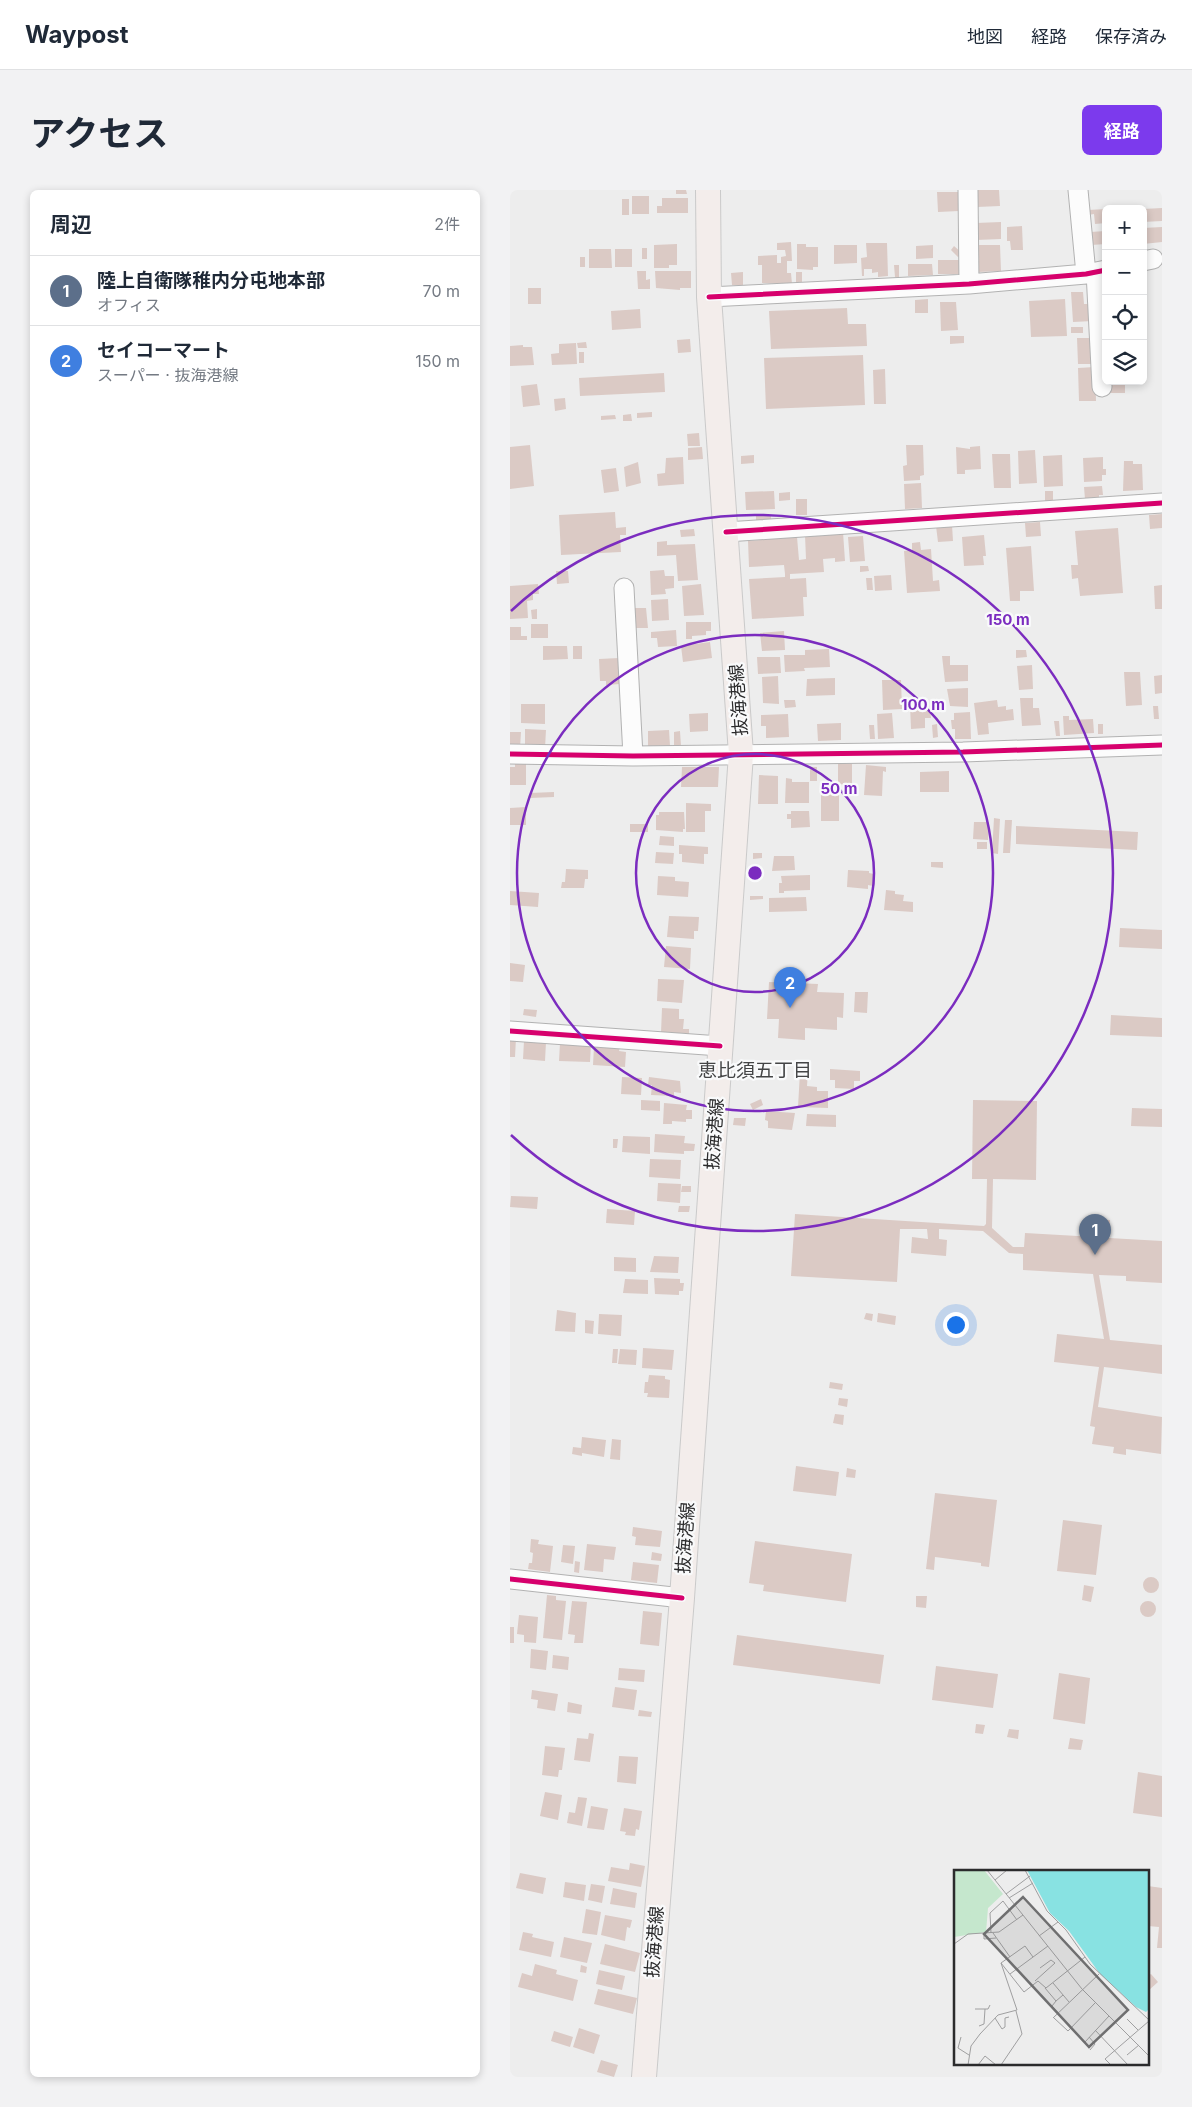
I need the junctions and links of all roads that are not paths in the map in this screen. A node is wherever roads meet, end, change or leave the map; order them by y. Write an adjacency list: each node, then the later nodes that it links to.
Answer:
1 (708, 190): 6 (main road, 抜海港線)
2 (968, 190): 5 (street)
3 (1078, 190): 4 (street)
4 (1096, 272): 5 (street); 7 (street)
5 (969, 284): 6 (street)
6 (709, 297): 9 (main road, 抜海港線)
7 (1102, 387)
8 (1162, 503): 9 (street)
9 (726, 532): 13 (main road, 抜海港線)
10 (624, 588): 14 (street)
11 (1162, 745): 13 (street)
12 (510, 754): 14 (street)
13 (741, 754): 14 (street); 16 (main road, 抜海港線)
14 (633, 756)
15 (510, 1031): 16 (street)
16 (720, 1046): 18 (main road, 抜海港線)
17 (510, 1578): 18 (street)
18 (682, 1598): 19 (main road, 抜海港線)
19 (644, 2077)

